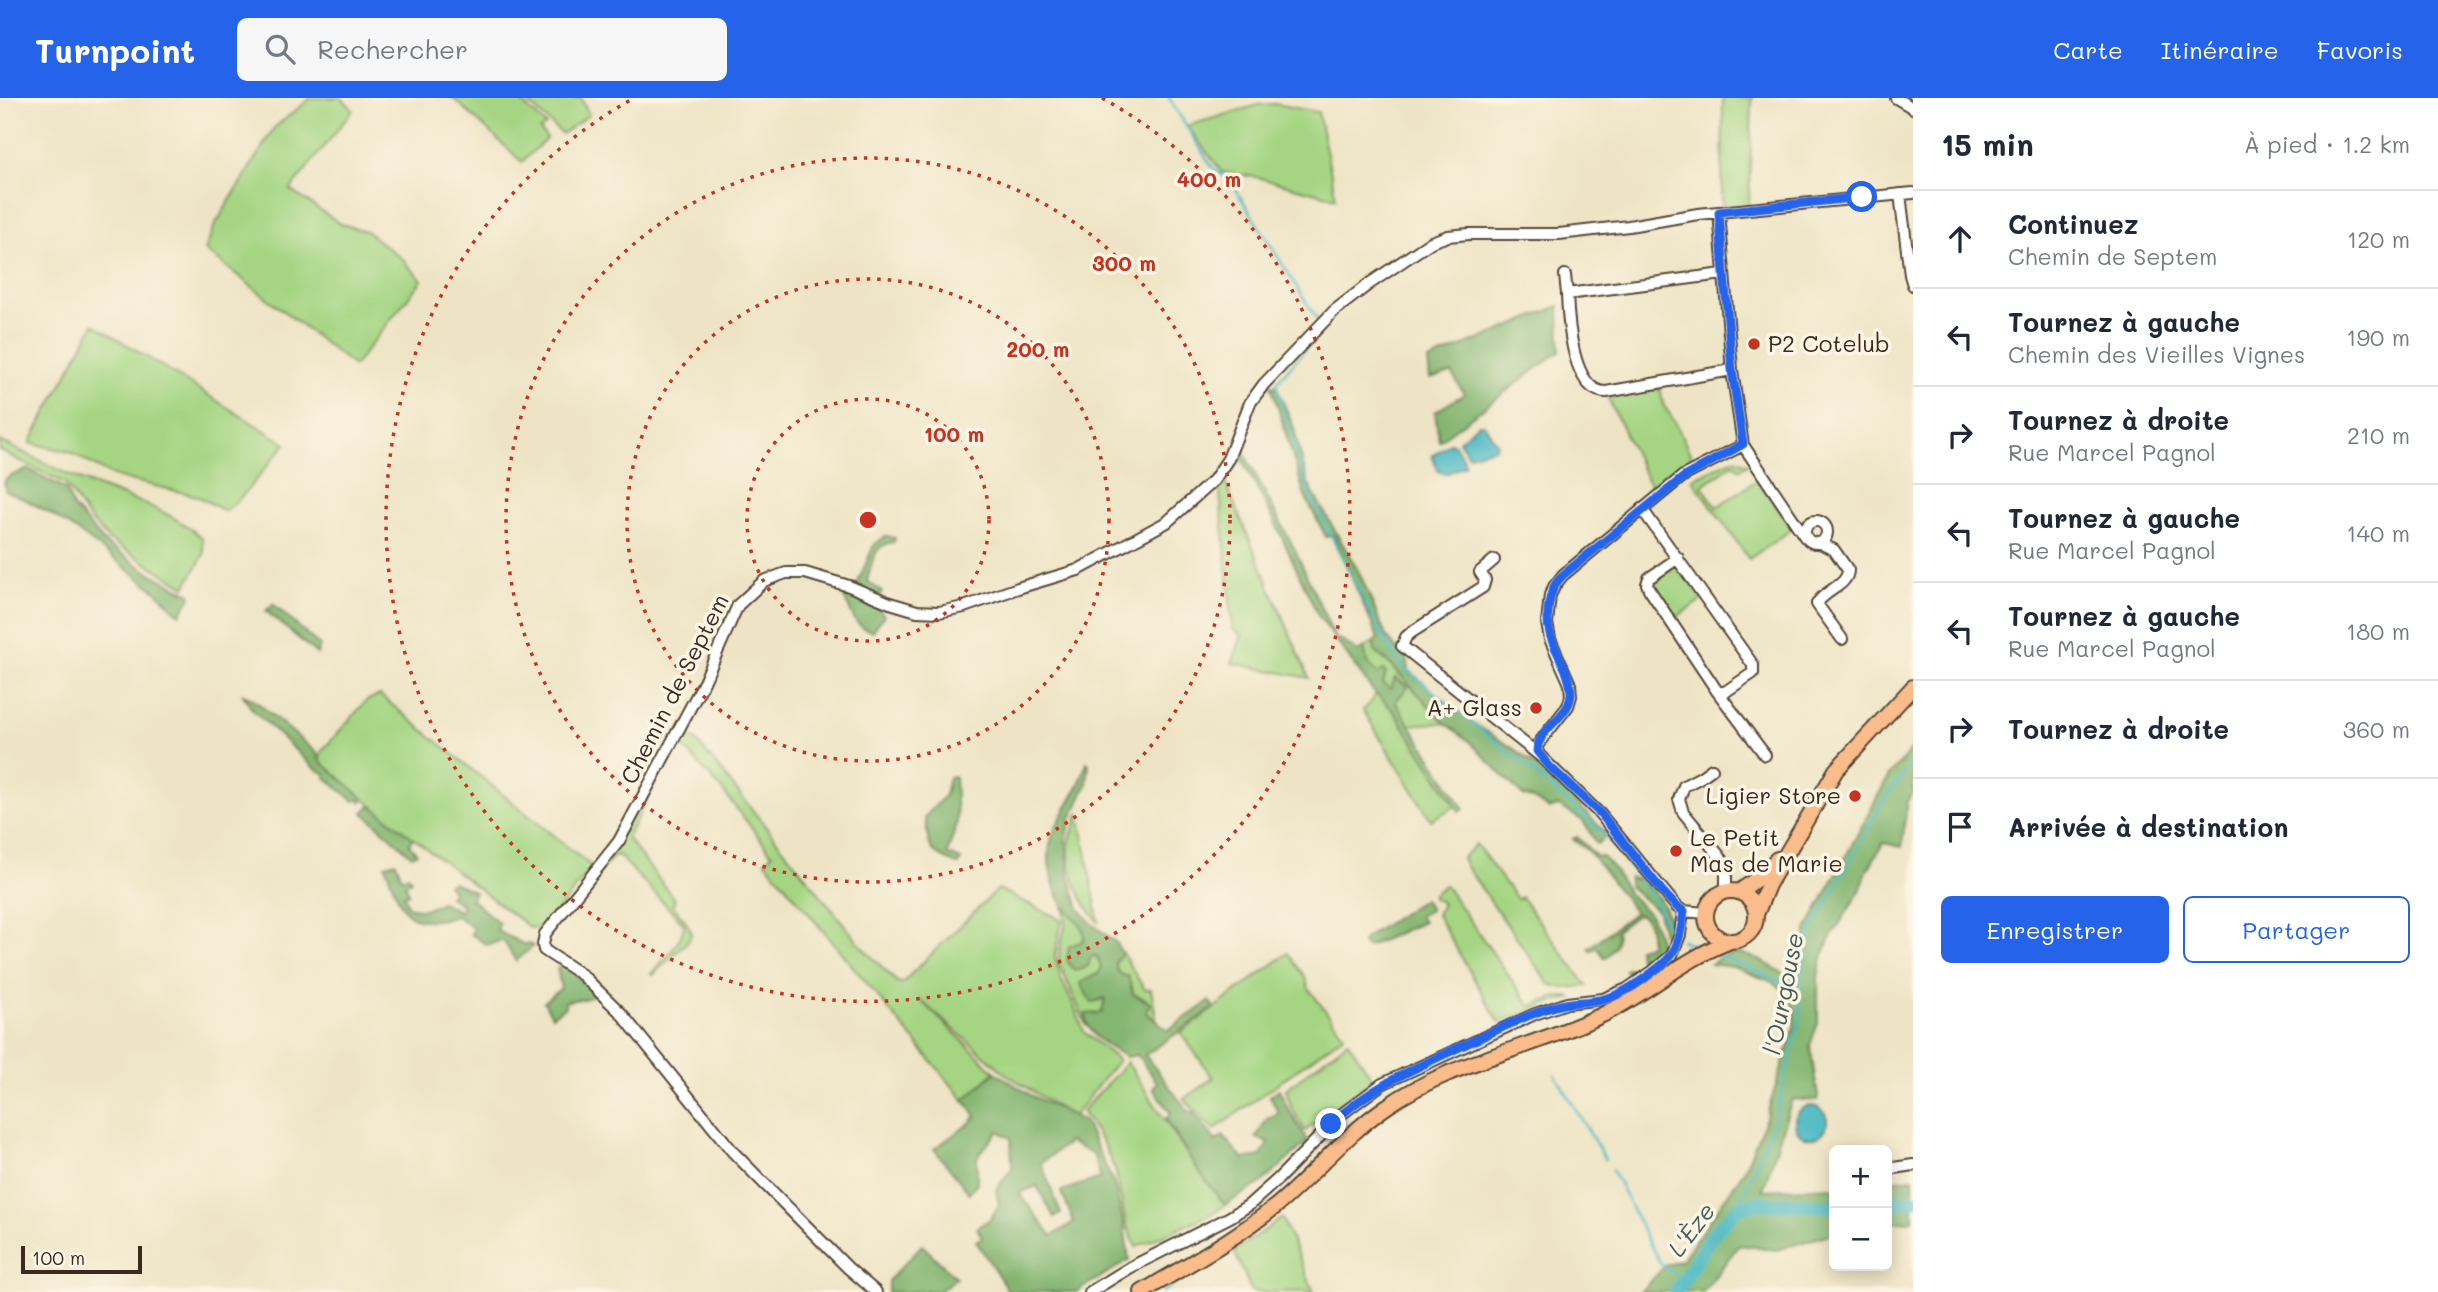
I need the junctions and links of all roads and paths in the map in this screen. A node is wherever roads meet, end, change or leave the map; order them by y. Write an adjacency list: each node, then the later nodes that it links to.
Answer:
1 (1896, 98): 2 (street)
2 (1913, 108)
3 (1913, 193): 4 (street, Chemin de Septem)
4 (1900, 194): 5 (street, Chemin de Septem); 8 (street)
5 (1719, 212): 6 (street); 32 (street, Chemin de Septem)
6 (1723, 274): 9 (street); 10 (street)
7 (1565, 275): 9 (street)
8 (1913, 285)
9 (1567, 294): 10 (street)
10 (1732, 370): 11 (street)
11 (1743, 444): 12 (street); 13 (street)
12 (1642, 509): 15 (street); 20 (street)
13 (1805, 537): 14 (street); 14 (street)
14 (1820, 543): 17 (street)
15 (1678, 558): 19 (street); 19 (street)
16 (1493, 560): 20 (street)
17 (1842, 639)
18 (1913, 687): 23 (main road)
19 (1718, 692): 21 (street)
20 (1539, 755): 25 (street)
21 (1765, 755)
22 (1712, 769): 24 (street)
23 (1795, 840): 24 (main road); 26 (main road)
24 (1732, 892): 26 (main road); 27 (main road)
25 (1684, 911): 27 (street); 33 (street)
26 (1756, 912): 28 (main road)
27 (1707, 920): 28 (main road); 29 (main road)
28 (1728, 942): 29 (main road)
29 (1671, 973): 34 (main road)
30 (1913, 1165): 31 (street)
31 (1892, 1168)
32 (876, 1292)
33 (1090, 1292)
34 (1142, 1292)

